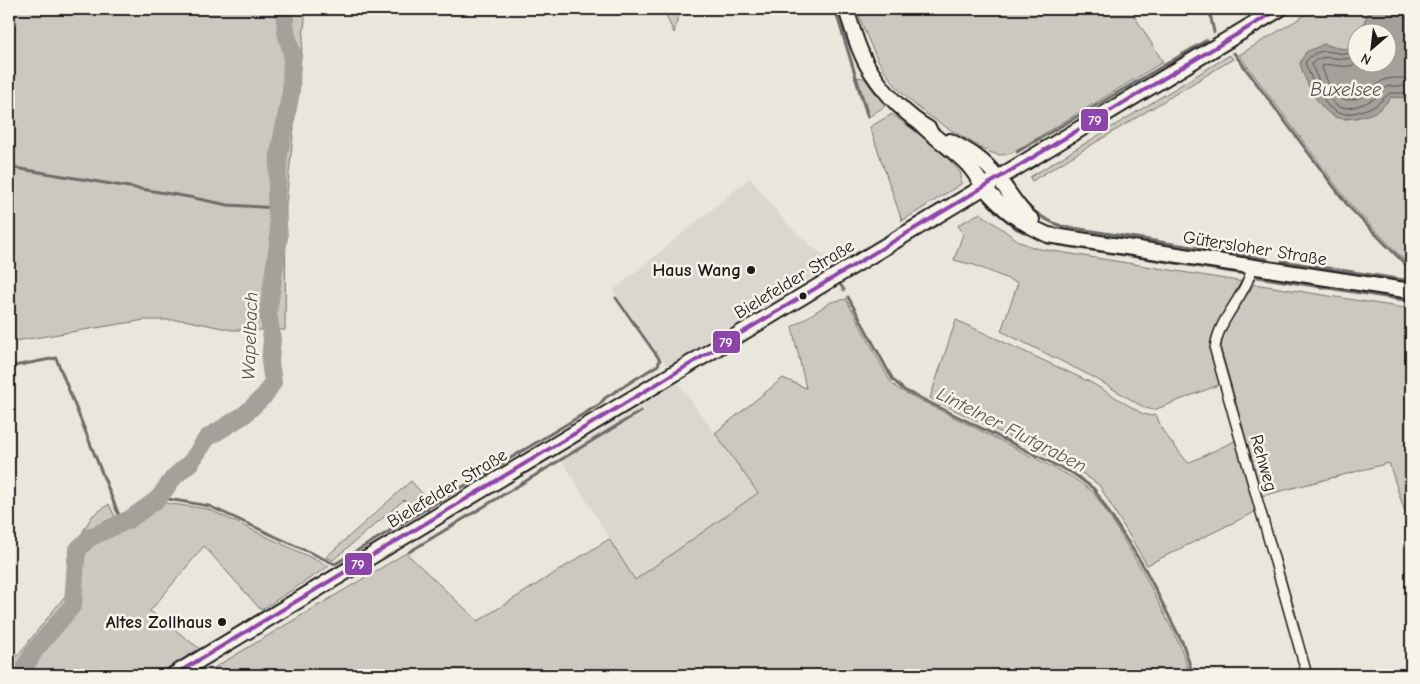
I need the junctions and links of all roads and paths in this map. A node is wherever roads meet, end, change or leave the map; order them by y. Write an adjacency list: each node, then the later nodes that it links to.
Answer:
1 (846, 9): 3 (main road)
2 (1279, 9): 4 (main road, Bielefelder Straße)
3 (922, 125): 4 (main road, Gütersloher Straße); 5 (main road, Gütersloher Straße)
4 (998, 178): 5 (main road, Bielefelder Straße); 6 (main road, Gütersloher Straße)
5 (984, 187): 6 (main road, Gütersloher Straße); 9 (main road, Bielefelder Straße)
6 (1094, 242): 7 (main road, Gütersloher Straße)
7 (1252, 266): 8 (main road, Gütersloher Straße); 10 (street, Rehweg)
8 (1411, 292)
9 (174, 675)
10 (1307, 675)

